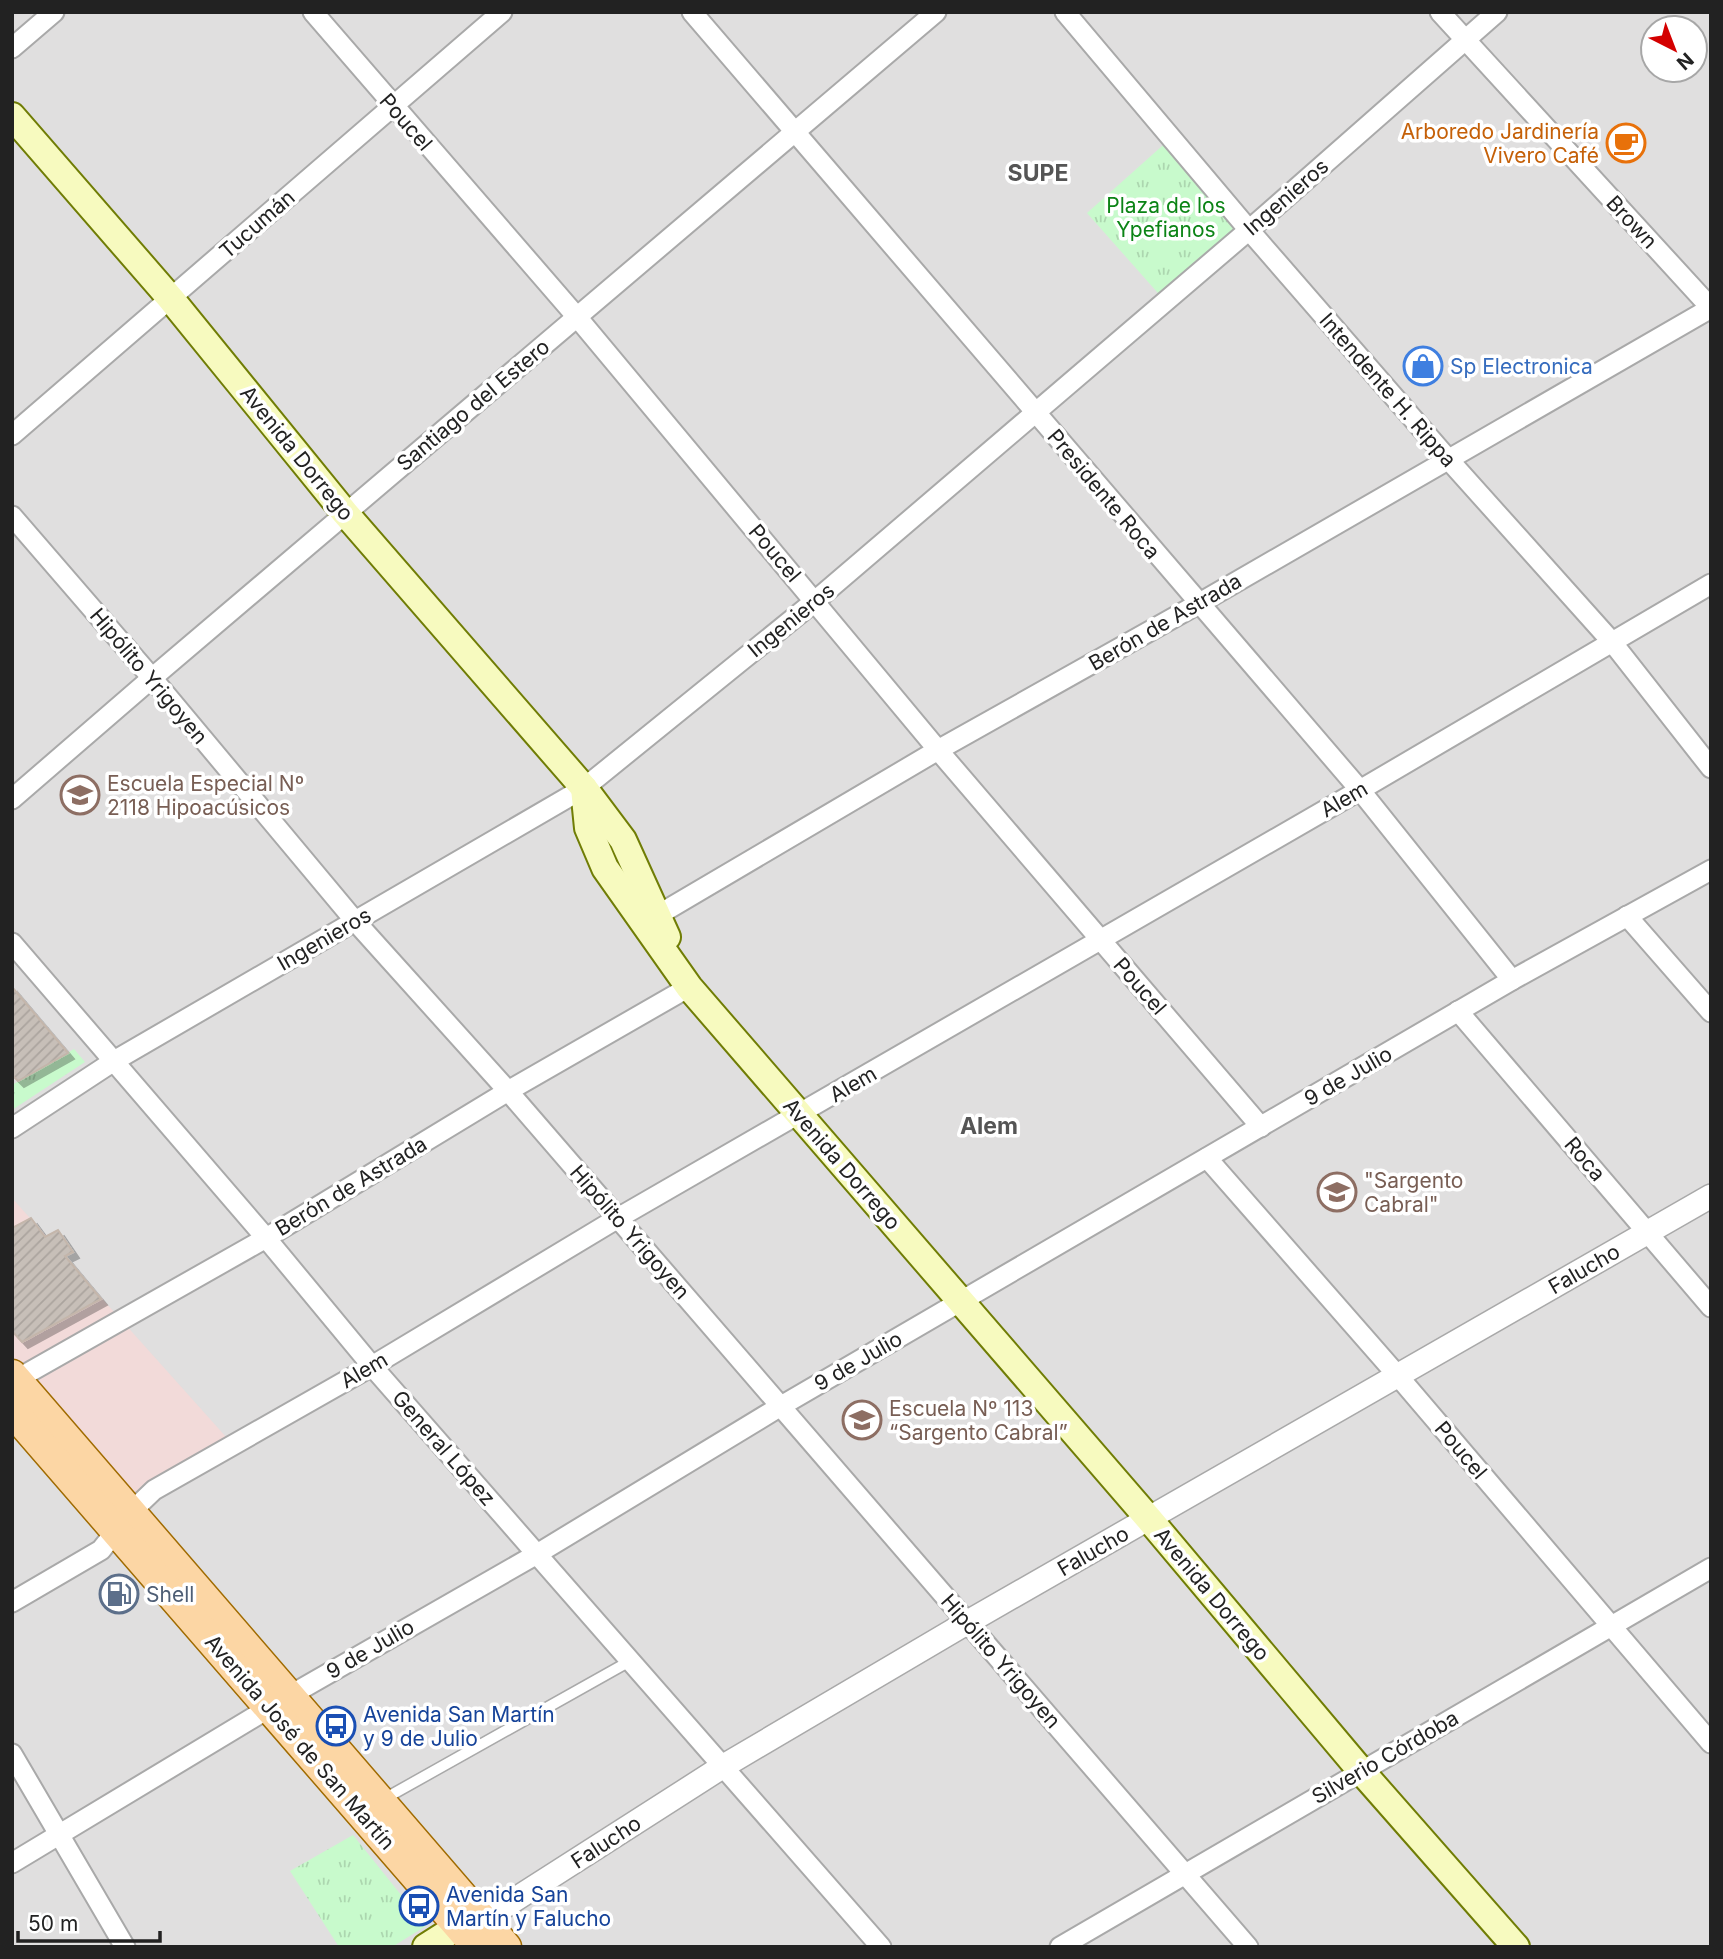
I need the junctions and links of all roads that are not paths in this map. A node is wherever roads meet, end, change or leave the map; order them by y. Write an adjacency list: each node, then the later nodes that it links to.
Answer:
1 (54, 12): 10 (street)
2 (313, 12): 11 (street, Poucel)
3 (502, 12): 11 (street, Tucumán)
4 (692, 12): 13 (street, Presidente Roca)
5 (936, 12): 13 (street, Santiago del Estero)
6 (1065, 12): 14 (street, Intendente H. Rippa)
7 (1440, 12): 9 (street, Brown)
8 (1497, 12): 9 (street, Ingenieros)
9 (1464, 40): 14 (street, Ingenieros); 16 (street, Brown)
10 (12, 48)
11 (393, 107): 15 (street, Tucumán); 17 (street, Poucel)
12 (12, 116): 15 (main road, Avenida Dorrego)
13 (794, 132): 17 (street, Santiago del Estero); 18 (street, Presidente Roca)
14 (1249, 230): 18 (street, Ingenieros); 20 (street, Intendente H. Rippa)
15 (171, 299): 19 (street, Tucumán); 21 (main road, Avenida Dorrego)
16 (1711, 308): 20 (street, Berón de Astrada)
17 (577, 317): 21 (street, Santiago del Estero); 24 (street, Poucel)
18 (1034, 411): 24 (street, Ingenieros); 25 (street, Presidente Roca)
19 (12, 435)
20 (1448, 459): 25 (street, Berón de Astrada); 26 (street, Intendente H. Rippa)
21 (345, 513): 27 (street, Santiago del Estero); 30 (main road, Avenida Dorrego)
22 (12, 516): 27 (street, Hipólito Yrigoyen)
23 (1711, 584): 26 (street, Alem)
24 (815, 601): 28 (street, Poucel); 30 (street, Ingenieros)
25 (1198, 604): 28 (street, Berón de Astrada); 31 (street, Presidente Roca)
26 (1612, 642): 29 (street, Intendente H. Rippa); 31 (street, Alem)
27 (152, 678): 32 (street, Santiago del Estero); 37 (street, Hipólito Yrigoyen)
28 (938, 750): 35 (street, Berón de Astrada); 38 (street, Poucel)
29 (1711, 768)
30 (584, 788): 34 (main road, Avenida Dorrego); 35 (main road, Avenida Dorrego); 37 (street, Ingenieros)
31 (1360, 790): 38 (street, Alem); 40 (street, Presidente Roca)
32 (12, 799)
33 (1711, 870): 36 (street, 9 de Julio)
34 (621, 892): 35 (street); 41 (main road, Avenida Dorrego)
35 (658, 915): 41 (main road, Avenida Dorrego)
36 (1627, 916): 40 (street, 9 de Julio); 43 (street)
37 (355, 921): 44 (street, Ingenieros); 45 (street, Hipólito Yrigoyen)
38 (1101, 940): 46 (street, Alem); 47 (street, Poucel)
39 (12, 943): 44 (street, General López)
40 (1512, 980): 42 (street, 9 de Julio)
41 (689, 987): 45 (street, Berón de Astrada); 46 (main road, Avenida Dorrego)
42 (1458, 1011): 47 (street, 9 de Julio); 52 (street, Roca)
43 (1711, 1012)
44 (114, 1061): 48 (street, Ingenieros); 53 (street, General López)
45 (508, 1091): 51 (street, Hipólito Yrigoyen); 53 (street, Berón de Astrada)
46 (800, 1115): 51 (street, Alem); 54 (main road, Avenida Dorrego)
47 (1261, 1127): 49 (street, 9 de Julio)
48 (12, 1128)
49 (1208, 1158): 54 (street, 9 de Julio); 57 (street, Poucel)
50 (1711, 1196): 52 (street, Falucho)
51 (618, 1218): 56 (street, Alem); 59 (street, Hipólito Yrigoyen)
52 (1647, 1232): 55 (street, Roca); 57 (street, Falucho)
53 (267, 1238): 56 (street, General López); 58 (street, Berón de Astrada)
54 (961, 1302): 59 (street, 9 de Julio); 61 (main road, Avenida Dorrego)
55 (1711, 1307)
56 (372, 1366): 62 (street, Alem); 63 (street, General López)
57 (1398, 1376): 61 (street, Falucho); 67 (street, Poucel)
58 (14, 1379): 62 (main road, Avenida José de San Martín)
59 (781, 1406): 63 (street, 9 de Julio); 66 (street, Hipólito Yrigoyen)
60 (12, 1411): 62 (main road, Avenida José de San Martín)
61 (1149, 1519): 66 (street, Falucho); 73 (main road, Avenida Dorrego)
62 (124, 1522): 65 (street, Alem); 69 (main road, Avenida José de San Martín)
63 (537, 1554): 68 (street, General López); 69 (street, 9 de Julio)
64 (1711, 1568): 67 (street, Silverio Córdoba)
65 (12, 1602)
66 (968, 1622): 72 (street, Falucho); 77 (street, Hipólito Yrigoyen)
67 (1610, 1626): 70 (street, Poucel); 73 (street, Silverio Córdoba)
68 (631, 1661): 72 (street, General López); 74 (lane)
69 (279, 1702): 74 (main road, Avenida José de San Martín); 75 (street, 9 de Julio); 78 (main road, Avenida José de San Martín)
70 (1711, 1743)
71 (12, 1754): 75 (street)
72 (722, 1767): 78 (street, Falucho); 82 (street, General López)
73 (1362, 1772): 77 (street, Silverio Córdoba); 85 (main road, Avenida Dorrego)
74 (380, 1801): 78 (main road, Avenida José de San Martín)
75 (59, 1836): 76 (street, 9 de Julio); 79 (street)
76 (12, 1863)
77 (1184, 1873): 83 (street, Silverio Córdoba); 84 (street, Hipólito Yrigoyen)
78 (471, 1936): 80 (main road, Falucho); 81 (main road, Avenida José de San Martín)
79 (125, 1947)
80 (426, 1947)
81 (506, 1947)
82 (881, 1947)
83 (1060, 1947)
84 (1248, 1947)
85 (1516, 1947)

